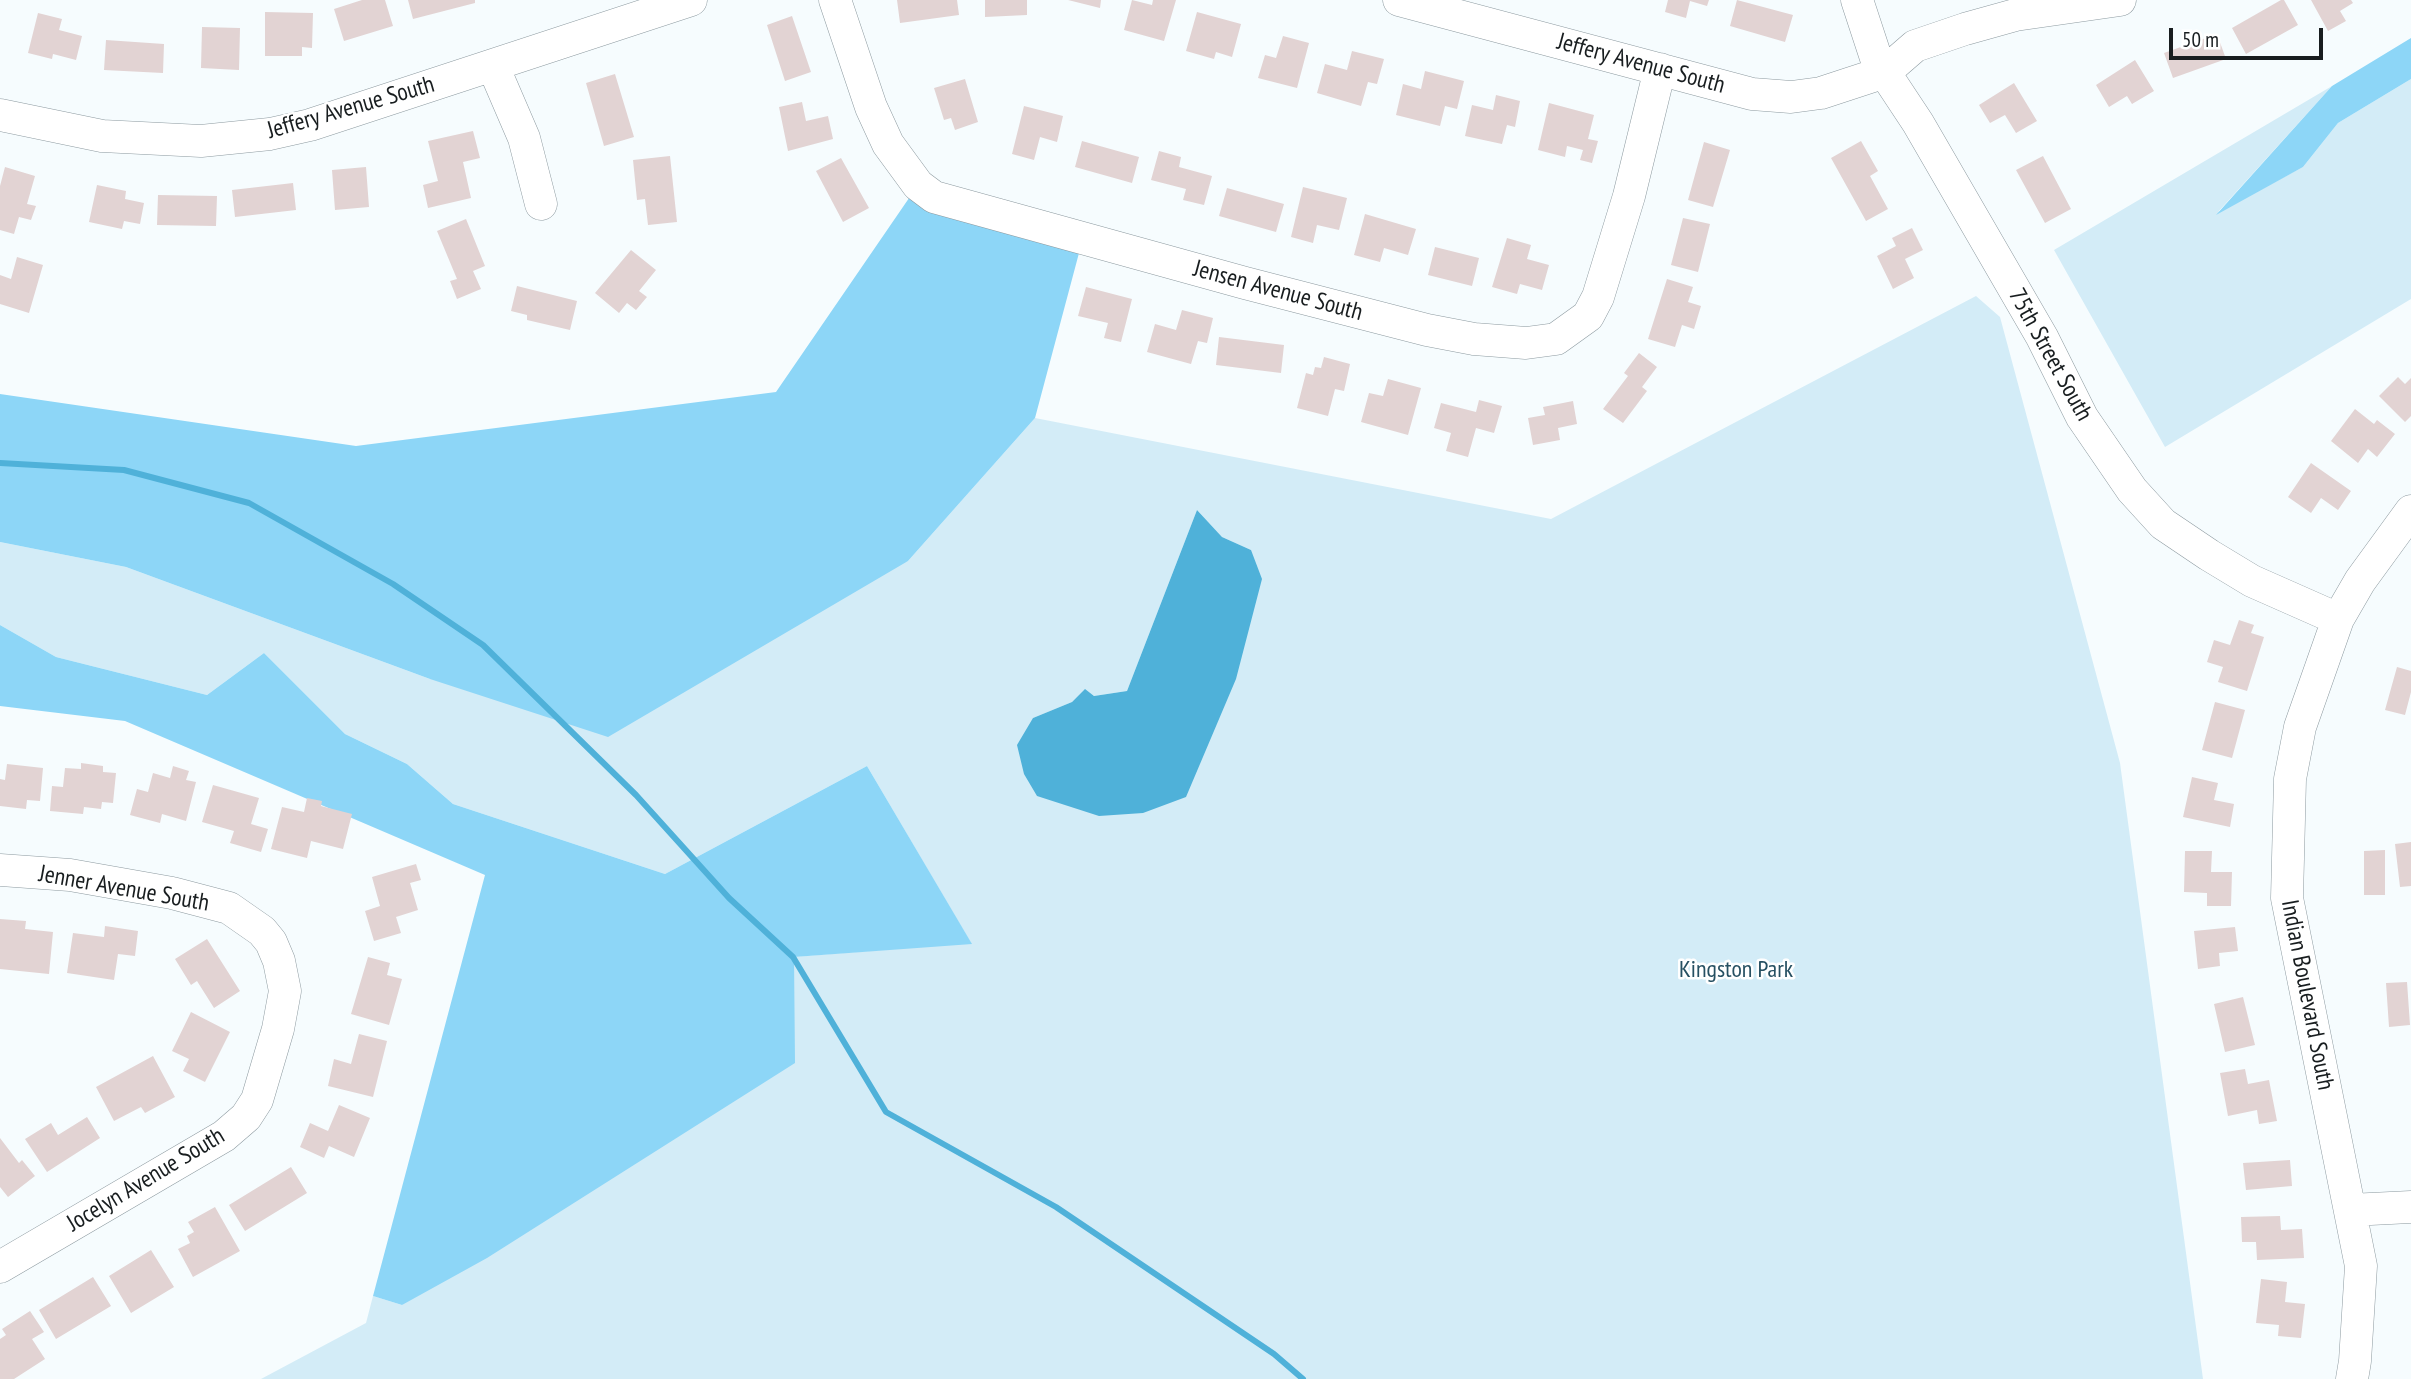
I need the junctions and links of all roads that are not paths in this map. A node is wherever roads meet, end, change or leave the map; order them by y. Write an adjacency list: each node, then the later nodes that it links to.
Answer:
1 (691, 0): 6 (street, Jeffery Avenue South)
2 (835, 0): 7 (street, Jensen Avenue South)
3 (1398, 0): 7 (street, Jeffery Avenue South)
4 (1857, 0): 8 (street, 75th Street South)
5 (2120, 0): 8 (street)
6 (493, 66): 9 (street, Jeffery Avenue South); 10 (street)
7 (1660, 69): 8 (street, Jeffery Avenue South)
8 (1885, 72): 12 (street, 75th Street South)
9 (0, 115)
10 (541, 204)
11 (2411, 511): 12 (street, Indian Boulevard South)
12 (2338, 619): 16 (street, Indian Boulevard South)
13 (0, 870): 14 (street, Jenner Avenue South)
14 (278, 1030): 17 (street, Jocelyn Avenue South)
15 (2411, 1207): 16 (street)
16 (2350, 1210): 18 (street, Indian Boulevard South)
17 (0, 1267)
18 (2352, 1379)

